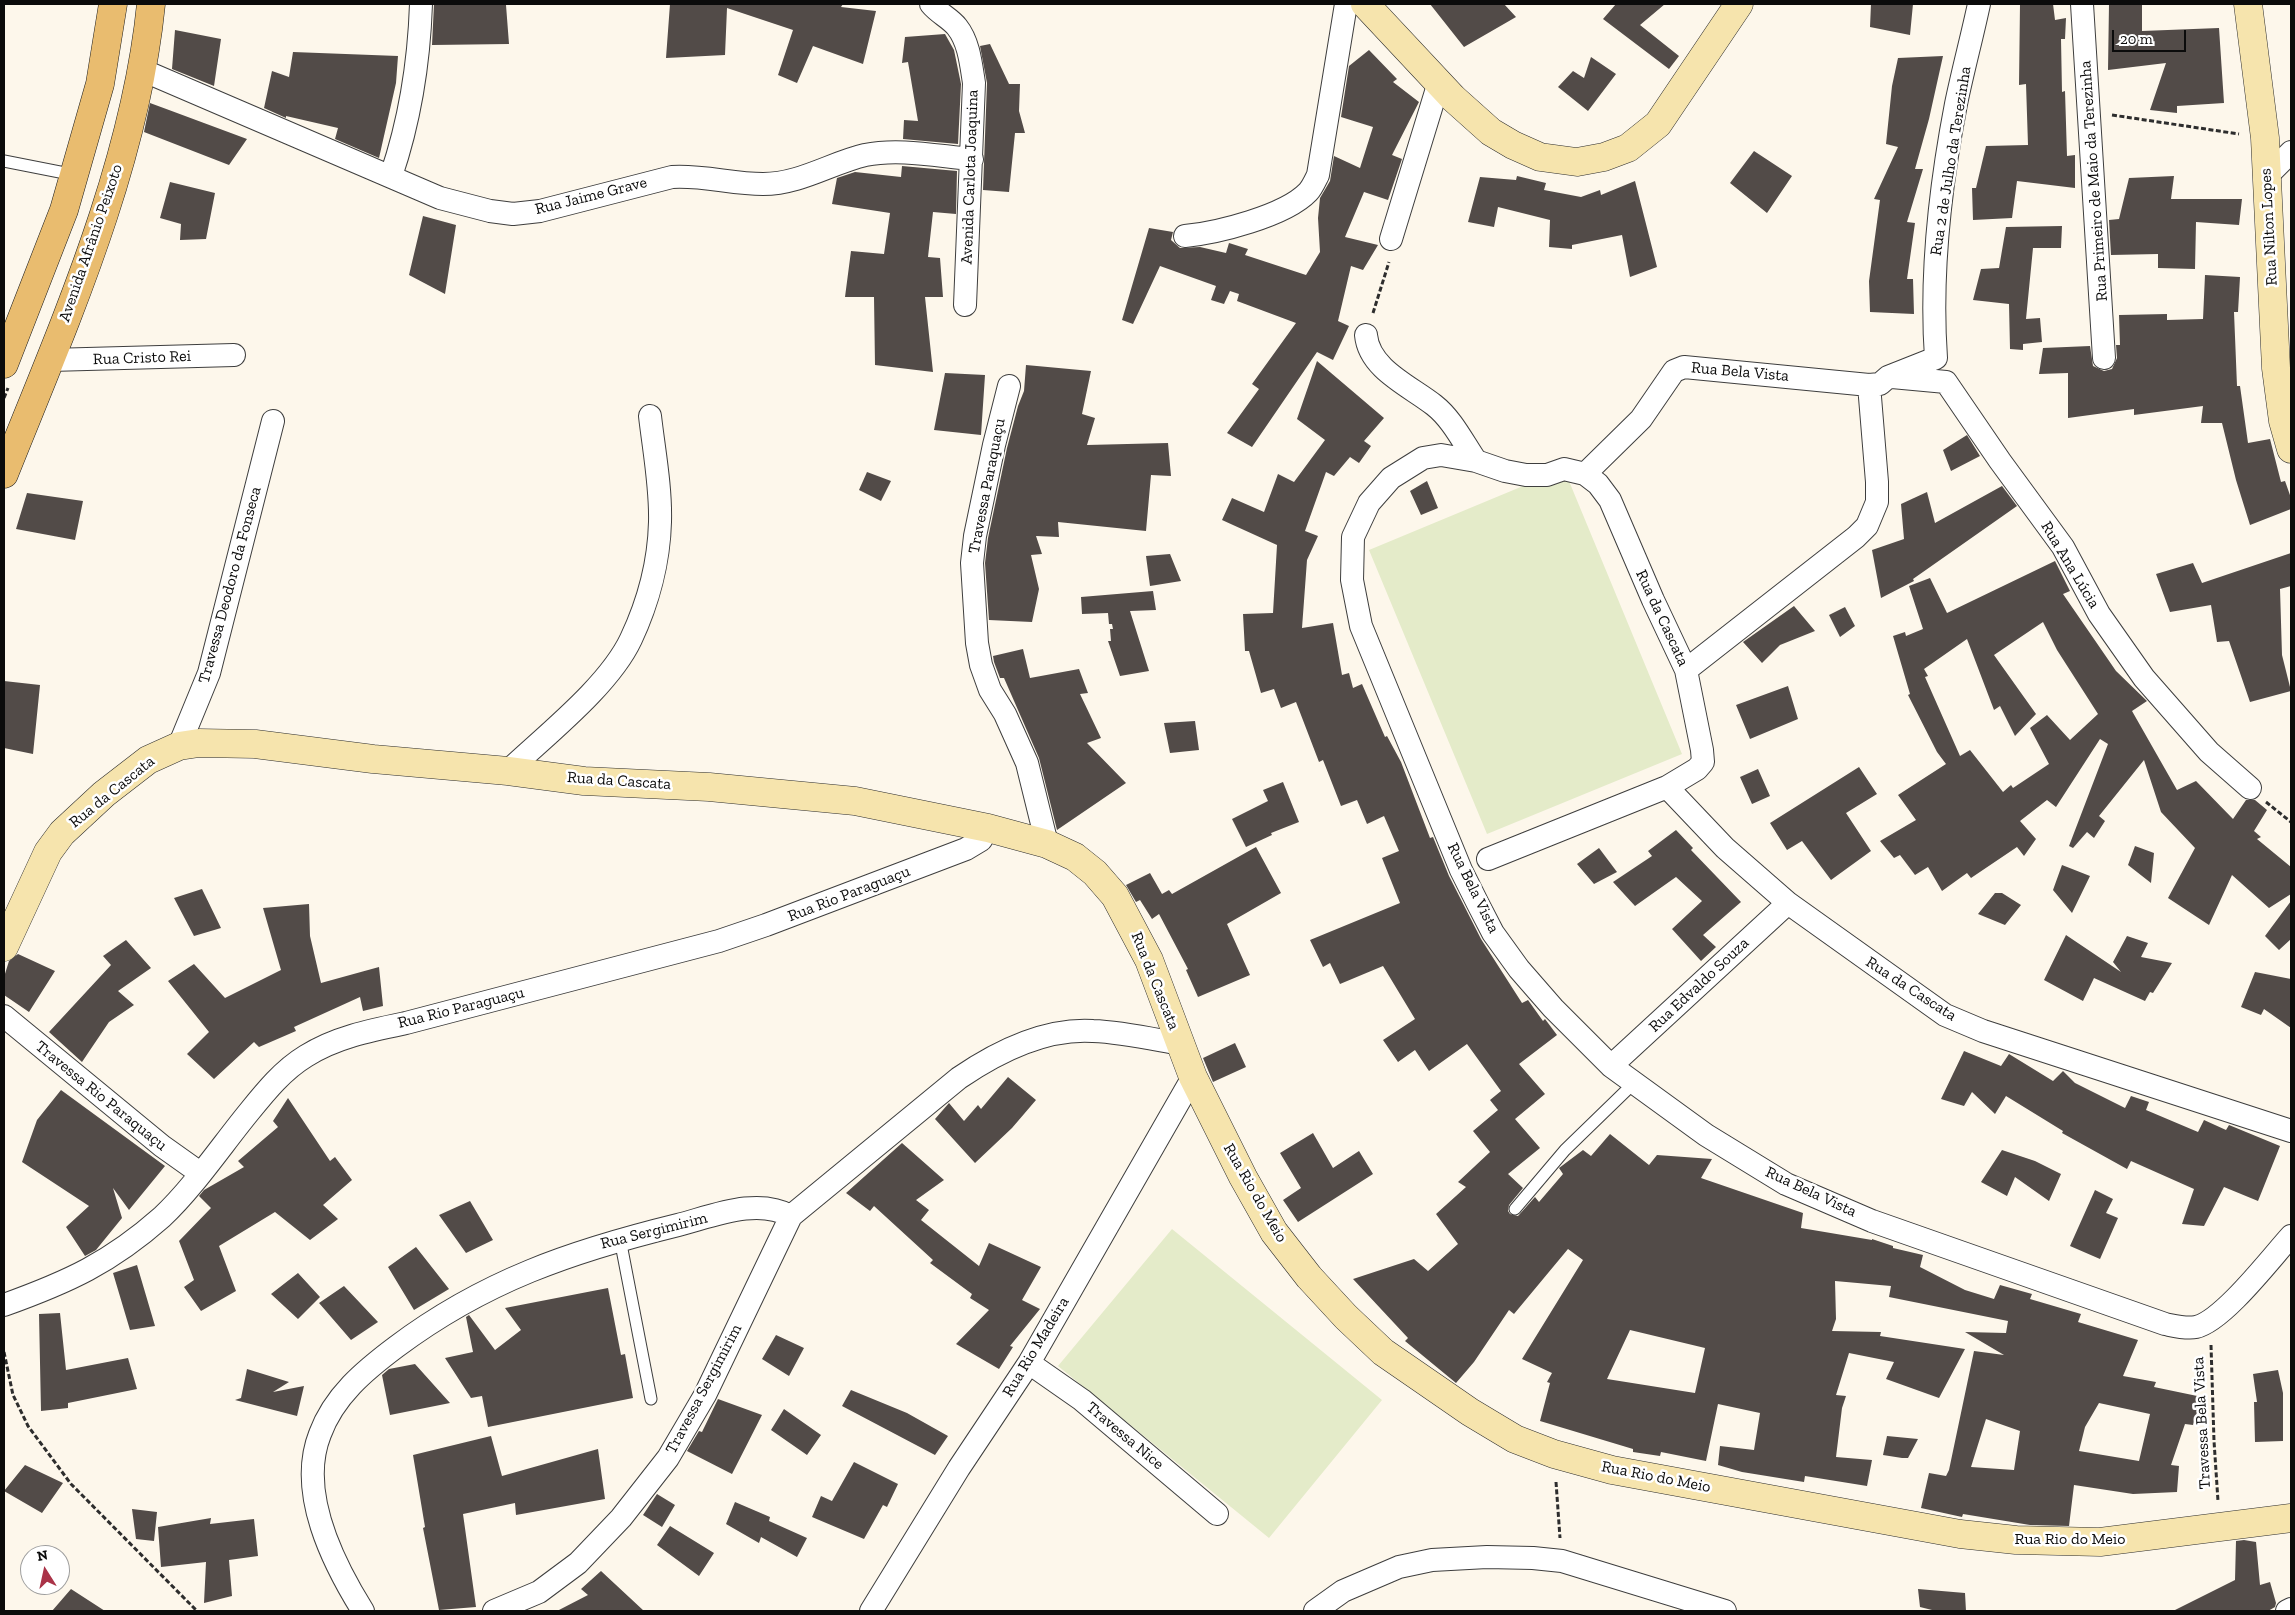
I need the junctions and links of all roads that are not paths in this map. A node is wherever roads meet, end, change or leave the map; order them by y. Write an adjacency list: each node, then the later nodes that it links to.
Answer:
1 (114, 4): 16 (main road)
2 (150, 4): 11 (main road, Avenida Afrânio Peixoto)
3 (421, 4): 17 (street)
4 (930, 4): 14 (street, Avenida Carlota Joaquina)
5 (1346, 4): 19 (street)
6 (1365, 4): 12 (main road)
7 (1739, 4): 12 (main road)
8 (1979, 4): 27 (street, Rua 2 de Julho da Terezinha)
9 (2082, 4): 24 (street, Rua Primeiro de Maio da Terezinha)
10 (2248, 4): 18 (main road, Rua Nilton Lopes)
11 (142, 70): 17 (street, Rua Jaime Grave); 25 (main road, Avenida Afrânio Peixoto)
12 (1439, 82): 20 (street)
13 (2291, 152): 18 (street)
14 (972, 159): 17 (street, Rua Jaime Grave); 21 (street, Avenida Carlota Joaquina)
15 (4, 161): 16 (lane)
16 (75, 175): 26 (main road)
17 (391, 176)
18 (2267, 176): 31 (main road, Rua Nilton Lopes)
19 (1185, 236)
20 (1391, 240)
21 (965, 305)
22 (1366, 335): 32 (street)
23 (234, 355): 25 (street, Rua Cristo Rei)
24 (2104, 358)
25 (50, 360): 33 (main road, Avenida Afrânio Peixoto)
26 (4, 364)
27 (1878, 381): 34 (street, Rua Bela Vista); 35 (street); 39 (street, Rua Ana Lúcia)
28 (1009, 386): 41 (street, Travessa Paraquaçu)
29 (650, 416): 37 (street)
30 (273, 421): 36 (street, Travessa Deodoro da Fonseca)
31 (2291, 449)
32 (1476, 461): 34 (street, Rua Bela Vista); 47 (street, Rua Bela Vista)
33 (4, 474)
34 (1585, 474): 35 (street, Rua da Cascata)
35 (1686, 670): 38 (street, Rua da Cascata)
36 (179, 746): 37 (main road, Rua da Cascata); 44 (main road, Rua da Cascata)
37 (508, 771): 40 (main road, Rua da Cascata)
38 (1667, 787): 42 (street, Rua da Cascata); 43 (street, Rua da Cascata)
39 (2250, 788)
40 (988, 828): 41 (main road, Rua da Cascata); 51 (street, Rua Rio Paraguaçu)
41 (1047, 844): 46 (main road, Rua da Cascata)
42 (1488, 859)
43 (1788, 903): 47 (street, Rua Edvaldo Souza); 50 (street, Rua da Cascata)
44 (4, 947)
45 (4, 1016): 51 (street, Travessa Rio Paraquaçu)
46 (1180, 1044): 48 (main road, Rua da Cascata); 53 (street)
47 (1611, 1066): 49 (street, Rua Bela Vista)
48 (1193, 1077): 57 (street, Rua Rio Madeira); 60 (main road, Rua Rio do Meio)
49 (1634, 1084): 52 (lane); 54 (street, Rua Bela Vista)
50 (2291, 1131)
51 (200, 1173): 56 (street, Rua Rio Paraguaçu)
52 (1515, 1209)
53 (791, 1216): 55 (street, Rua Sergimirim); 63 (street, Travessa Sergimirim)
54 (2291, 1236)
55 (620, 1239): 58 (lane); 62 (street, Rua Sergimirim)
56 (4, 1305)
57 (1029, 1363): 59 (street, Travessa Nice); 64 (street, Rua Rio Madeira)
58 (651, 1399)
59 (1217, 1514)
60 (2291, 1518)
61 (2291, 1609): 67 (street)
62 (363, 1611)
63 (494, 1611)
64 (871, 1611)
65 (1315, 1611): 66 (street)
66 (1725, 1611)
67 (2287, 1611)

